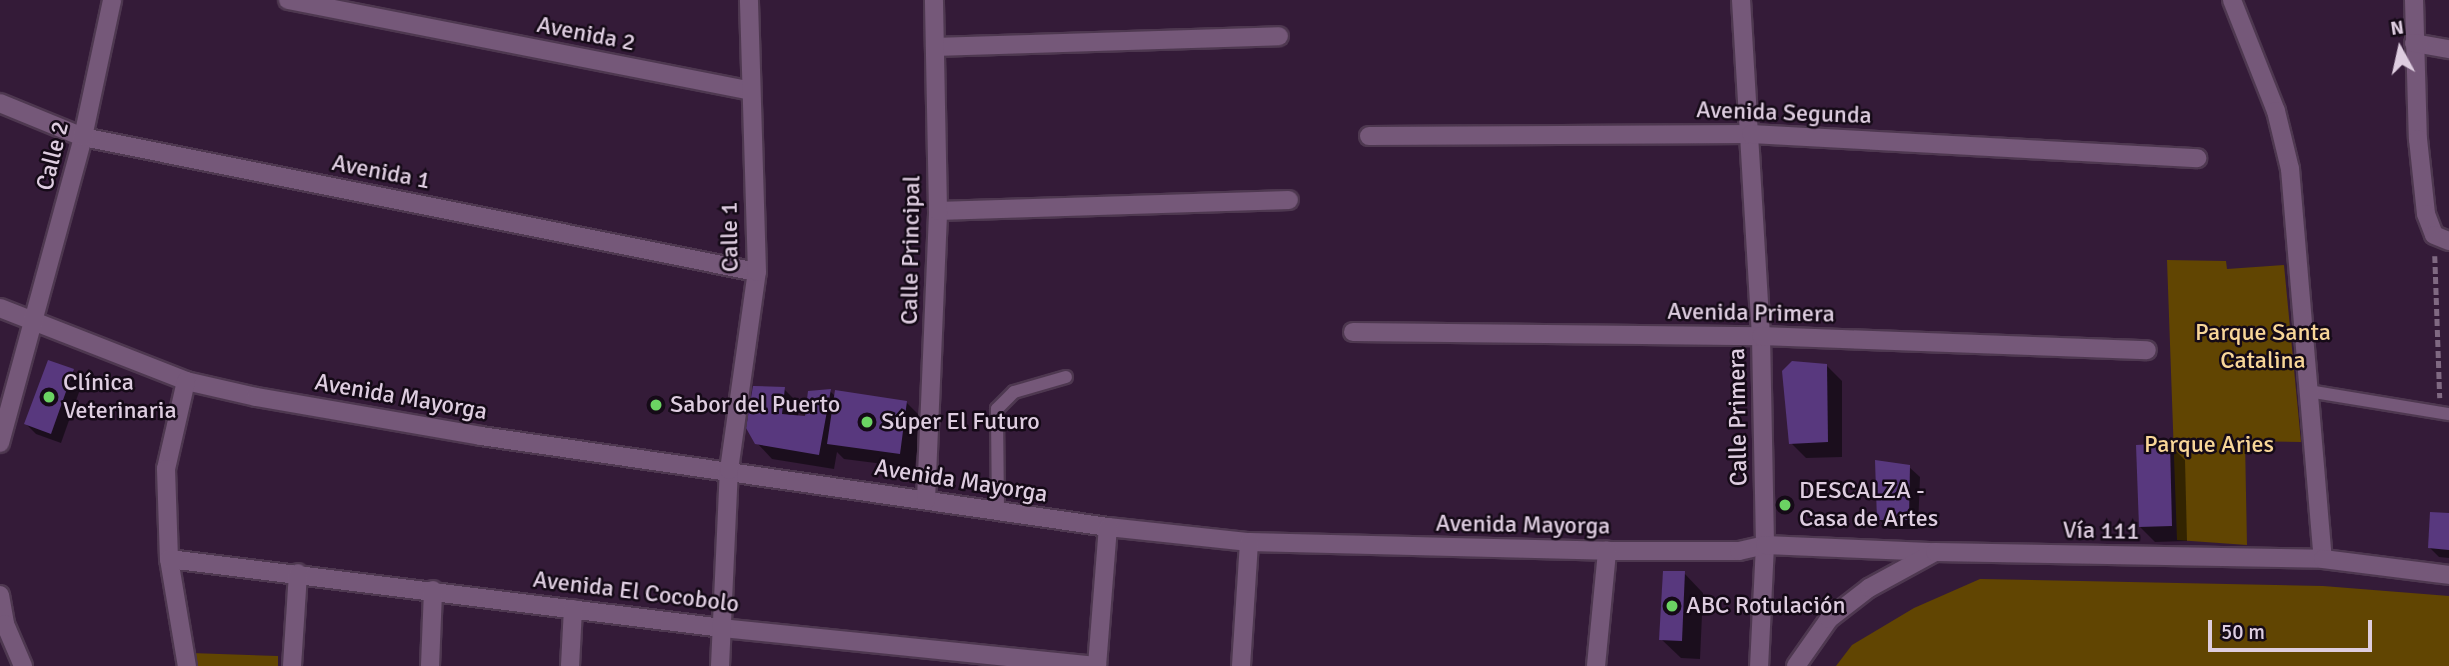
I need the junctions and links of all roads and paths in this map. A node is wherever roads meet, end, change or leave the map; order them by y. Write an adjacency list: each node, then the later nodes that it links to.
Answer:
1 (112, 0): 16 (street, Calle 2)
2 (288, 0): 12 (street, Avenida 2)
3 (749, 0): 12 (street, Calle 1)
4 (934, 0): 10 (street, Calle Principal)
5 (1741, 0): 14 (street, Calle Primera)
6 (2232, 0): 29 (street)
7 (2414, 0): 9 (street)
8 (1279, 36): 10 (street)
9 (2414, 43): 11 (street); 20 (street)
10 (935, 47): 19 (street, Calle Principal)
11 (2449, 49)
12 (750, 91): 21 (street, Calle 1)
13 (0, 103): 16 (street, Avenida 1)
14 (1751, 134): 15 (street, Avenida Segunda); 17 (street, Avenida Segunda); 25 (street, Calle Primera)
15 (1369, 136)
16 (83, 137): 21 (street, Avenida 1); 23 (street, Calle 2)
17 (2197, 158)
18 (1289, 200): 19 (street)
19 (938, 211): 33 (street, Calle Principal)
20 (2442, 238): 30 (path)
21 (757, 272): 32 (street, Calle 1)
22 (0, 308): 23 (street, Avenida Mayorga)
23 (35, 322): 28 (street, Avenida Mayorga); 31 (street, Calle 2)
24 (1353, 332): 25 (street, Avenida Primera)
25 (1761, 336): 26 (street, Avenida Primera); 37 (street, Calle Primera)
26 (2147, 350)
27 (1066, 377): 34 (lane)
28 (186, 381): 32 (street, Avenida Mayorga); 40 (street)
29 (2308, 391): 30 (lane); 41 (street)
30 (2445, 414)
31 (0, 443)
32 (729, 470): 33 (street, Avenida Mayorga); 47 (street, Calle 1)
33 (926, 500): 34 (street, Avenida Mayorga)
34 (998, 511): 35 (street, Avenida Mayorga)
35 (1108, 527): 36 (street, Avenida Mayorga); 54 (street)
36 (1249, 542): 38 (street, Avenida Mayorga); 55 (street)
37 (1765, 545): 38 (street, Avenida Mayorga); 39 (street, Avenida Mayorga); 57 (street, Calle Primera)
38 (1607, 551): 56 (street)
39 (1935, 552): 41 (street, Vía 111); 58 (street, Vía 111)
40 (169, 559): 42 (street, Avenida El Cocobolo); 49 (street)
41 (2323, 559): 43 (street, Vía 111)
42 (298, 573): 44 (street, Avenida El Cocobolo); 50 (street)
43 (2449, 575)
44 (433, 590): 46 (street, Avenida El Cocobolo); 51 (street)
45 (0, 596): 48 (street)
46 (573, 609): 47 (street, Avenida El Cocobolo); 52 (street)
47 (722, 628): 53 (street, Calle 1); 54 (street, Avenida El Cocobolo)
48 (23, 666)
49 (187, 666)
50 (292, 666)
51 (430, 666)
52 (570, 666)
53 (720, 666)
54 (1097, 666)
55 (1241, 666)
56 (1596, 666)
57 (1759, 666)
58 (1796, 666)

